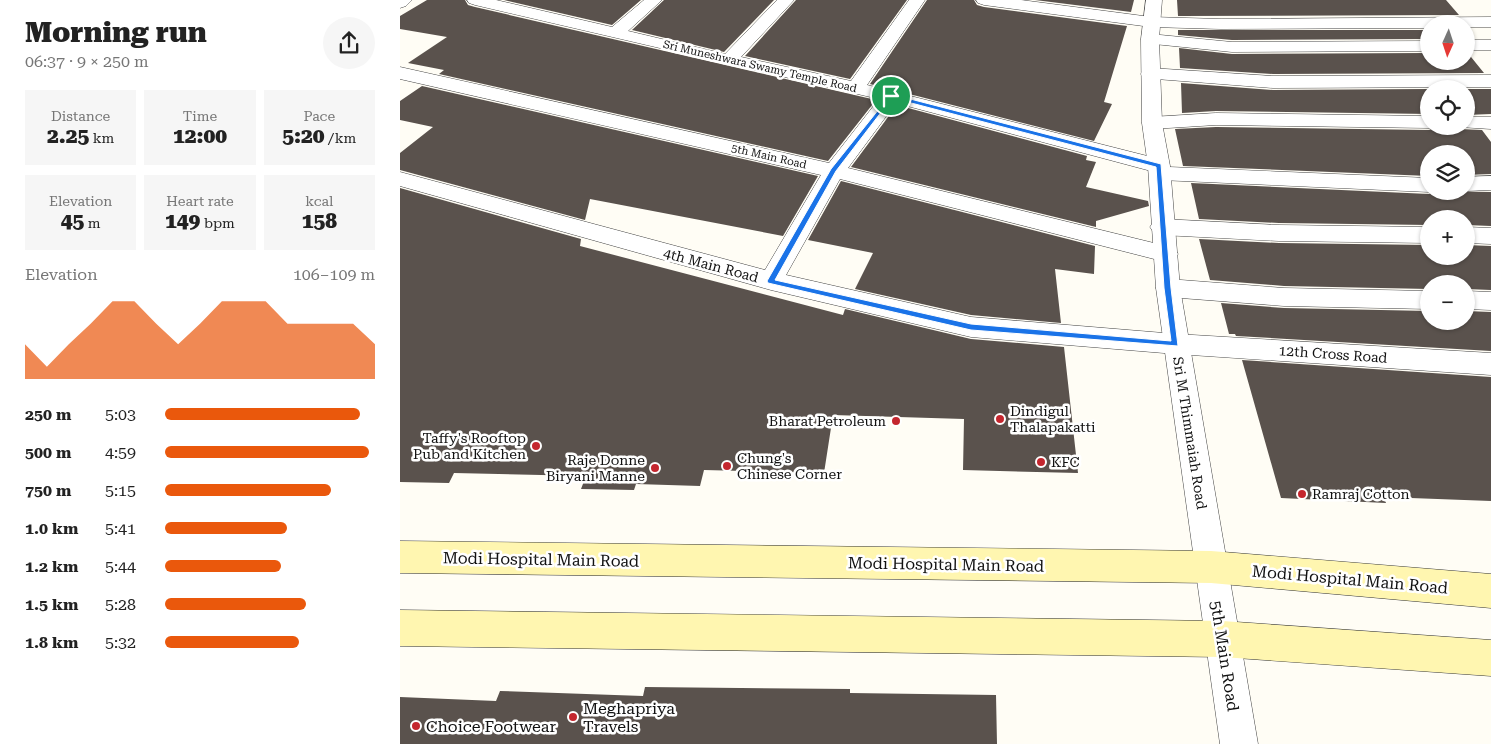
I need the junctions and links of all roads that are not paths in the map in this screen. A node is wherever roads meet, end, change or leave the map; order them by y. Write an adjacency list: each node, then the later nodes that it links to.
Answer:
1 (404, 0): 7 (street)
2 (475, 0): 8 (street, Sri Muneshwara Swamy Temple Road)
3 (654, 0): 12 (street)
4 (786, 0): 16 (street)
5 (917, 0): 20 (street)
6 (984, 0): 9 (street)
7 (400, 3)
8 (525, 4): 12 (street, Sri Muneshwara Swamy Temple Road)
9 (1081, 6): 10 (street)
10 (1152, 20): 11 (street); 15 (street); 18 (street, Sri M Thimmaiah Road)
11 (1491, 22)
12 (616, 33): 16 (street, Sri Muneshwara Swamy Temple Road)
13 (1475, 45): 14 (street)
14 (1491, 45)
15 (1420, 46)
16 (729, 60): 20 (street, Sri Muneshwara Swamy Temple Road)
17 (400, 73): 27 (street, 5th Main Road)
18 (1150, 74): 19 (street); 24 (street, Sri M Thimmaiah Road)
19 (1491, 81)
20 (856, 88): 21 (street, Sri Muneshwara Swamy Temple Road)
21 (891, 96): 26 (street, Sri Muneshwara Swamy Temple Road); 27 (street)
22 (1420, 122): 24 (street)
23 (1475, 122): 25 (street)
24 (1152, 123): 26 (street, Sri M Thimmaiah Road)
25 (1491, 123)
26 (1159, 169): 30 (street, Sri Muneshwara Swamy Temple Road); 32 (street, Sri M Thimmaiah Road)
27 (834, 171): 36 (street, 5th Main Road); 37 (street)
28 (400, 179): 37 (street, 4th Main Road)
29 (1491, 183): 31 (street)
30 (1420, 184)
31 (1475, 184)
32 (1162, 227): 33 (street); 36 (street, Sri M Thimmaiah Road)
33 (1420, 235)
34 (1475, 235): 35 (street)
35 (1491, 236)
36 (1166, 254): 38 (street, Sri M Thimmaiah Road)
37 (771, 281): 42 (street, 4th Main Road)
38 (1168, 288): 39 (street); 42 (street, Sri M Thimmaiah Road)
39 (1420, 300)
40 (1475, 300): 41 (street)
41 (1491, 301)
42 (1176, 344): 43 (street, 12th Cross Road); 45 (street, Sri M Thimmaiah Road)
43 (1491, 364)
44 (400, 557): 45 (main road, Modi Hospital Main Road)
45 (1211, 567): 46 (main road, Modi Hospital Main Road); 48 (street, 5th Main Road)
46 (1491, 591)
47 (400, 628): 48 (main road)
48 (1222, 639): 49 (main road); 50 (street, 5th Main Road)
49 (1491, 658)
50 (1239, 744)

